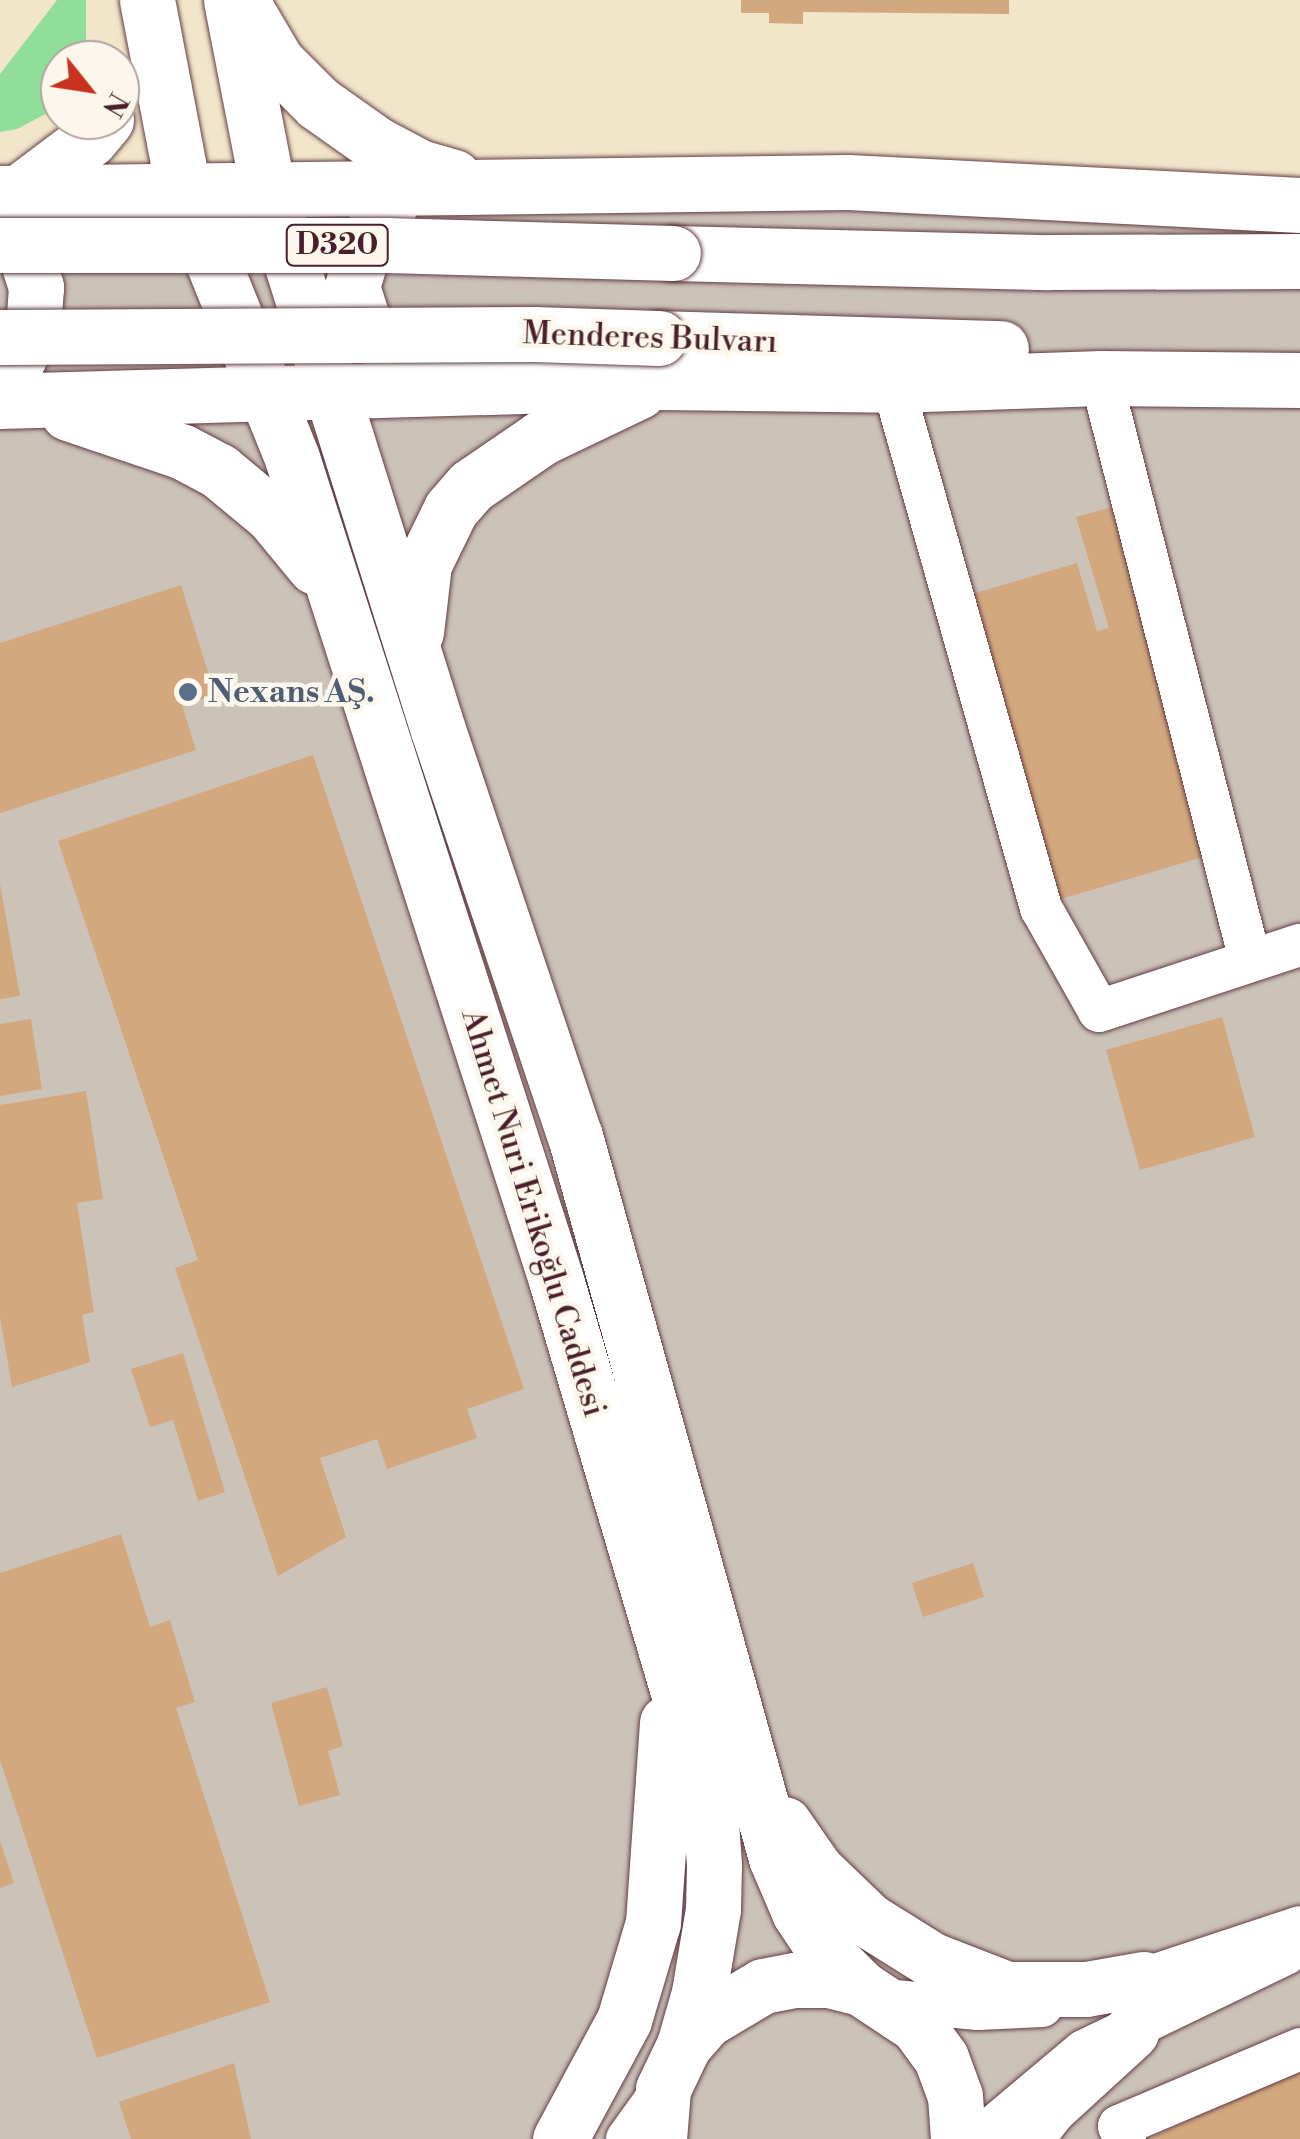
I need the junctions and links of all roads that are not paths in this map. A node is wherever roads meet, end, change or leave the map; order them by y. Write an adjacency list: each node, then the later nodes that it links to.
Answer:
1 (146, 0): 4 (main road); 8 (main road, Ahmet Nuri Erikoğlu Caddesi)
2 (231, 0): 7 (main road, Ahmet Nuri Erikoğlu Caddesi)
3 (240, 0): 6 (main road)
4 (138, 40)
5 (90, 140): 9 (main road)
6 (476, 184): 7 (main road); 10 (main road); 19 (main road)
7 (267, 186): 8 (main road); 22 (main road, Ahmet Nuri Erikoğlu Caddesi)
8 (183, 188): 9 (main road); 21 (main road, Ahmet Nuri Erikoğlu Caddesi)
9 (7, 204): 20 (main road)
10 (1300, 205)
11 (0, 246): 12 (main road, D320, bridge)
12 (1300, 261)
13 (0, 337): 15 (main road, Menderes Bulvarı, bridge)
14 (1300, 348): 15 (main road, Menderes Bulvarı)
15 (658, 360): 18 (main road); 19 (main road); 24 (main road)
16 (1102, 378): 17 (main road); 18 (main road); 26 (street)
17 (1300, 380)
18 (893, 385): 26 (street)
19 (452, 390): 22 (main road)
20 (9, 393): 21 (main road); 23 (main road)
21 (269, 394): 22 (main road); 23 (main road, Ahmet Nuri Erikoğlu Caddesi)
22 (331, 394): 24 (main road, Ahmet Nuri Erikoğlu Caddesi)
23 (333, 591): 27 (main road, Ahmet Nuri Erikoğlu Caddesi)
24 (417, 655): 28 (main road, Ahmet Nuri Erikoğlu Caddesi)
25 (1300, 945): 26 (street)
26 (1250, 960)
27 (668, 1664): 35 (main road, Ahmet Nuri Erikoğlu Caddesi); 36 (main road)
28 (748, 1764): 31 (main road); 32 (main road, Ahmet Nuri Erikoğlu Caddesi)
29 (1300, 1926): 31 (street)
30 (1300, 1947): 33 (street)
31 (1144, 1979): 32 (street)
32 (873, 1994): 35 (main road); 38 (main road, Ahmet Nuri Erikoğlu Caddesi)
33 (1131, 2032): 39 (street); 40 (main road)
34 (1300, 2050): 41 (street)
35 (669, 2091): 37 (street)
36 (560, 2139)
37 (628, 2139)
38 (958, 2139)
39 (979, 2139)
40 (1024, 2139)
41 (1125, 2139)

